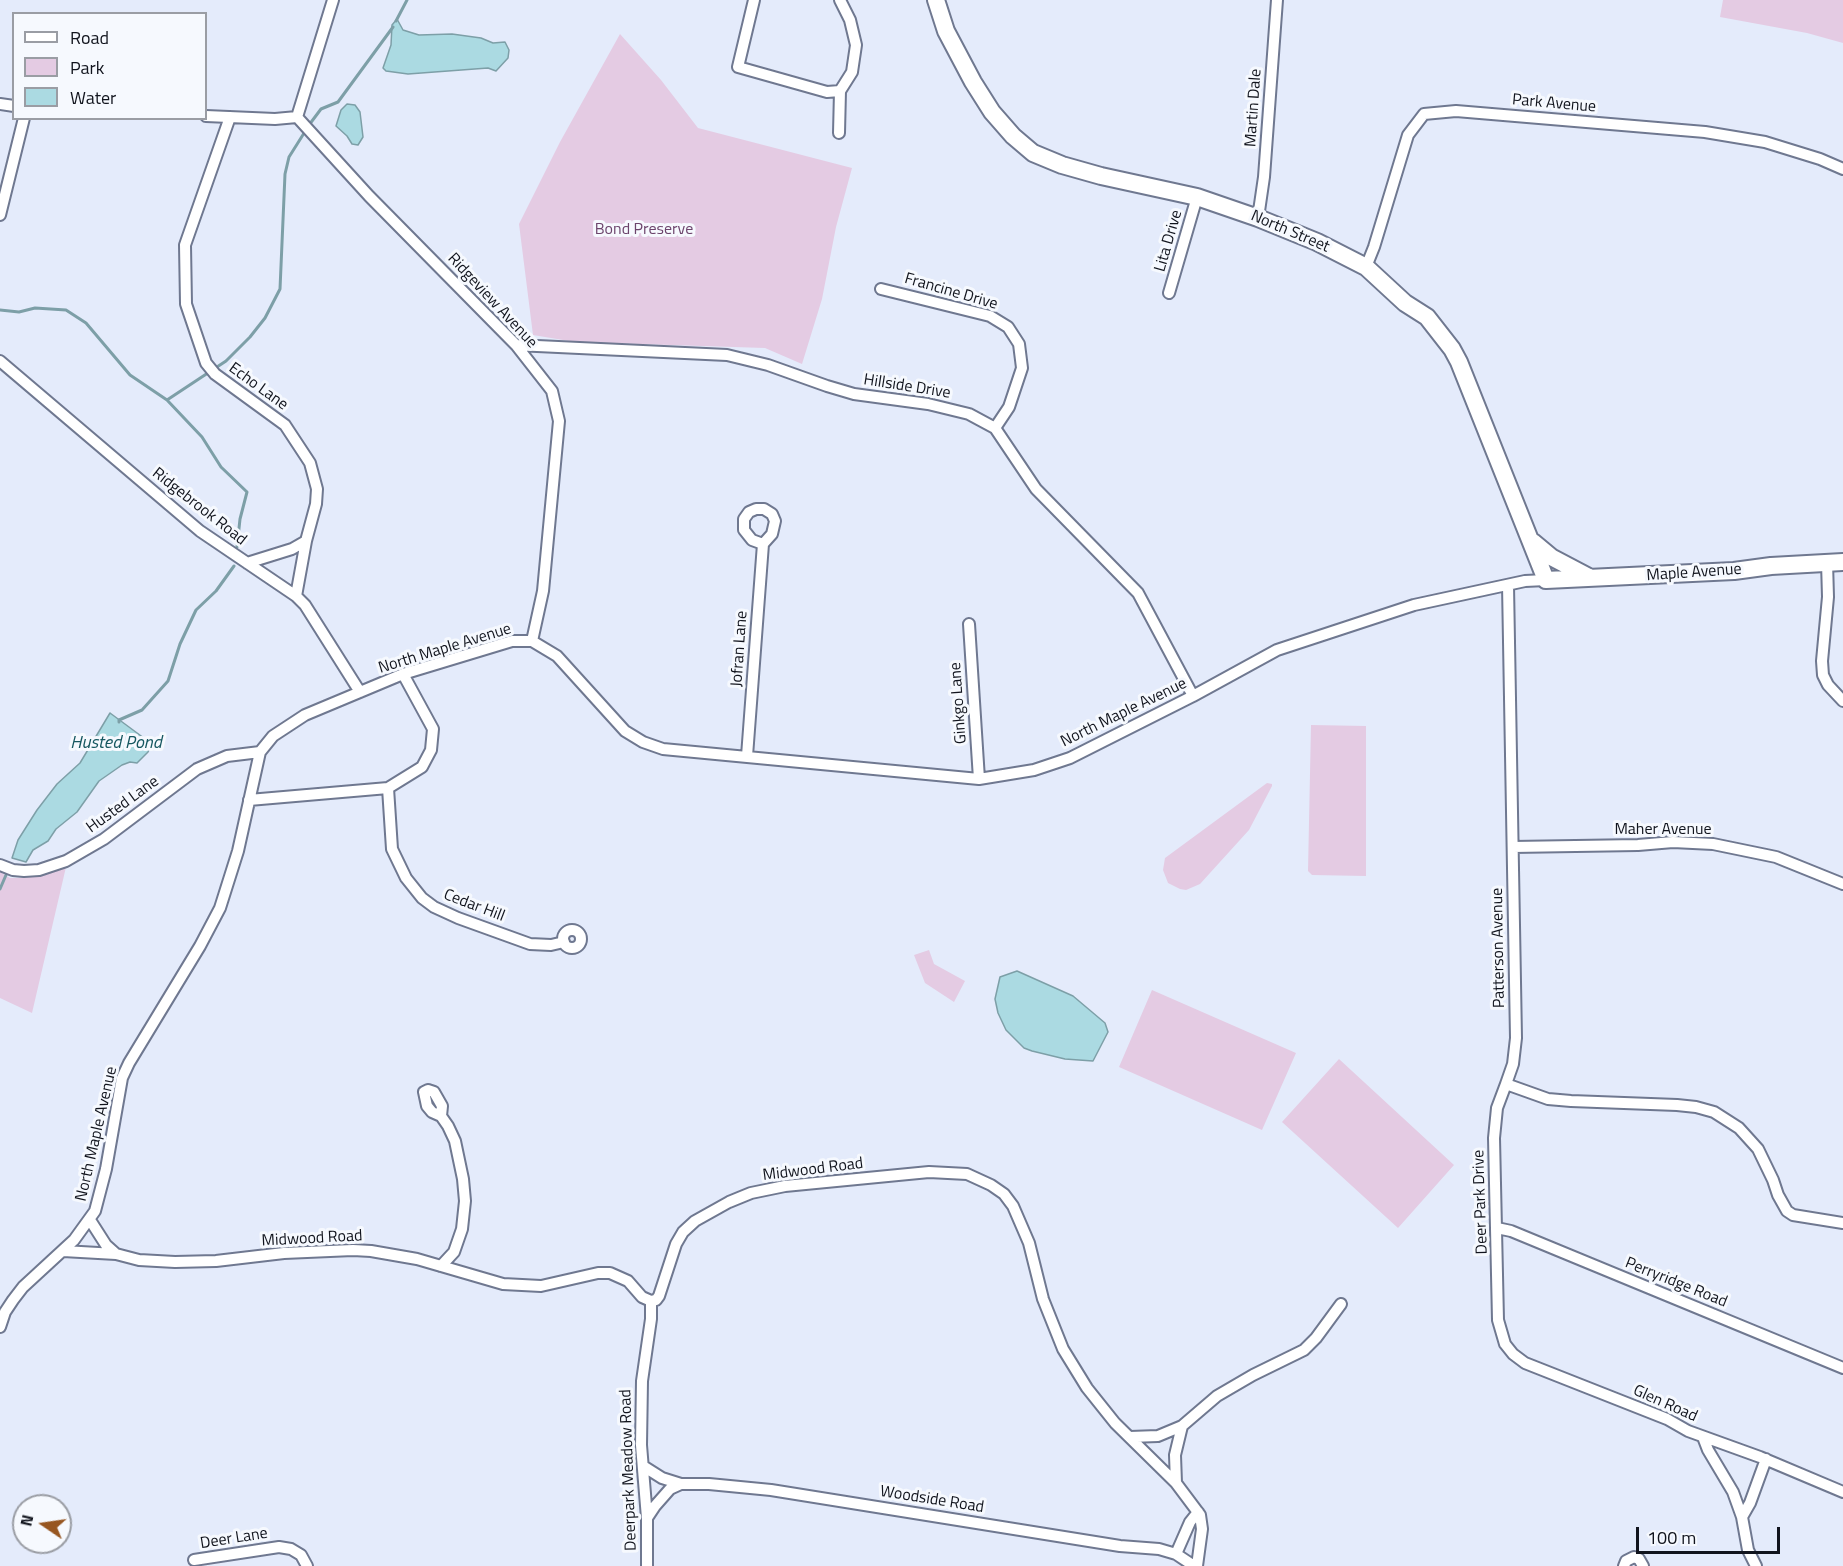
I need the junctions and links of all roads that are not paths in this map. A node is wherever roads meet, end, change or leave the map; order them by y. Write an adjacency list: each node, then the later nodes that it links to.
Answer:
1 (333, 0): 10 (street)
2 (754, 0): 6 (street)
3 (840, 0): 6 (street)
4 (936, 0): 13 (main road, North Street)
5 (1277, 0): 15 (street, Martin Dale)
6 (840, 91): 11 (street)
7 (207, 116): 8 (street)
8 (230, 117): 10 (street); 23 (street, Echo Lane)
9 (24, 120): 14 (street)
10 (303, 124): 19 (street, Ridgeview Avenue)
11 (839, 133)
12 (1843, 169): 16 (street, Park Avenue)
13 (1197, 197): 15 (main road, North Street); 18 (street, Lita Drive)
14 (0, 215)
15 (1258, 218): 16 (main road, North Street)
16 (1366, 267): 22 (main road, North Street)
17 (881, 289): 21 (street, Francine Drive)
18 (1169, 293)
19 (516, 345): 21 (street, Hillside Drive); 32 (street, Ridgeview Avenue)
20 (0, 361): 26 (street, Ridgebrook Road)
21 (995, 428): 35 (street, Hillside Drive)
22 (1530, 540): 27 (main road); 28 (main road, North Street)
23 (306, 541): 26 (street); 30 (street, Echo Lane)
24 (763, 544): 38 (street, Jofran Lane)
25 (1835, 562): 27 (main road, Maple Avenue); 36 (street)
26 (247, 564): 30 (street, Ridgebrook Road)
27 (1593, 579): 28 (main road, Maple Avenue)
28 (1546, 580): 29 (street, North Maple Avenue)
29 (1508, 585): 35 (street, North Maple Avenue); 42 (street, Patterson Avenue)
30 (296, 596): 34 (street, Ridgebrook Road)
31 (969, 624): 39 (street, Ginkgo Lane)
32 (532, 641): 33 (street, North Maple Avenue); 38 (street, North Maple Avenue)
33 (403, 674): 34 (street, North Maple Avenue); 40 (street)
34 (360, 692): 37 (street, North Maple Avenue)
35 (1193, 696): 39 (street, North Maple Avenue)
36 (1843, 701)
37 (260, 752): 41 (street, North Maple Avenue); 43 (street, Husted Lane)
38 (747, 756): 39 (street, North Maple Avenue)
39 (979, 779)
40 (388, 788): 41 (street); 45 (street, Cedar Hill)
41 (249, 800): 48 (street, North Maple Avenue)
42 (1513, 847): 44 (street, Maher Avenue); 46 (street, Patterson Avenue)
43 (0, 865)
44 (1843, 884)
45 (564, 942)
46 (1506, 1084): 49 (street); 50 (street, Deer Park Drive)
47 (441, 1116): 53 (street)
48 (90, 1220): 51 (street, North Maple Avenue); 52 (street)
49 (1843, 1223)
50 (1497, 1228): 57 (street, Deer Park Drive); 59 (street, Perryridge Road)
51 (63, 1251): 52 (street, Midwood Road); 56 (street, North Maple Avenue)
52 (116, 1254): 53 (street, Midwood Road)
53 (441, 1266): 54 (street, Midwood Road)
54 (651, 1301): 61 (street, Midwood Road); 64 (street, Deerpark Meadow Road)
55 (1341, 1304): 60 (street)
56 (3, 1311): 58 (street, North Maple Avenue)
57 (1498, 1320): 62 (street, Glen Road)
58 (0, 1327)
59 (1843, 1368)
60 (1182, 1426): 61 (street); 65 (street)
61 (1130, 1437): 65 (street, Midwood Road)
62 (1703, 1437): 63 (street, Glen Road); 69 (street)
63 (1766, 1459): 67 (street, Glen Road); 69 (street)
64 (643, 1466): 66 (street, Woodside Road); 70 (street, Deerpark Meadow Road)
65 (1176, 1483): 68 (street, Midwood Road)
66 (681, 1484): 70 (street); 71 (street, Woodside Road)
67 (1843, 1492)
68 (1198, 1512): 71 (street); 75 (street)
69 (1742, 1517): 78 (street)
70 (647, 1518): 74 (street, Deerpark Meadow Road)
71 (1176, 1554): 75 (street, Woodside Road)
72 (194, 1560): 73 (street, Deer Lane)
73 (307, 1566)
74 (647, 1566)
75 (1196, 1566)
76 (1624, 1566): 77 (street)
77 (1643, 1566)
78 (1756, 1566)

